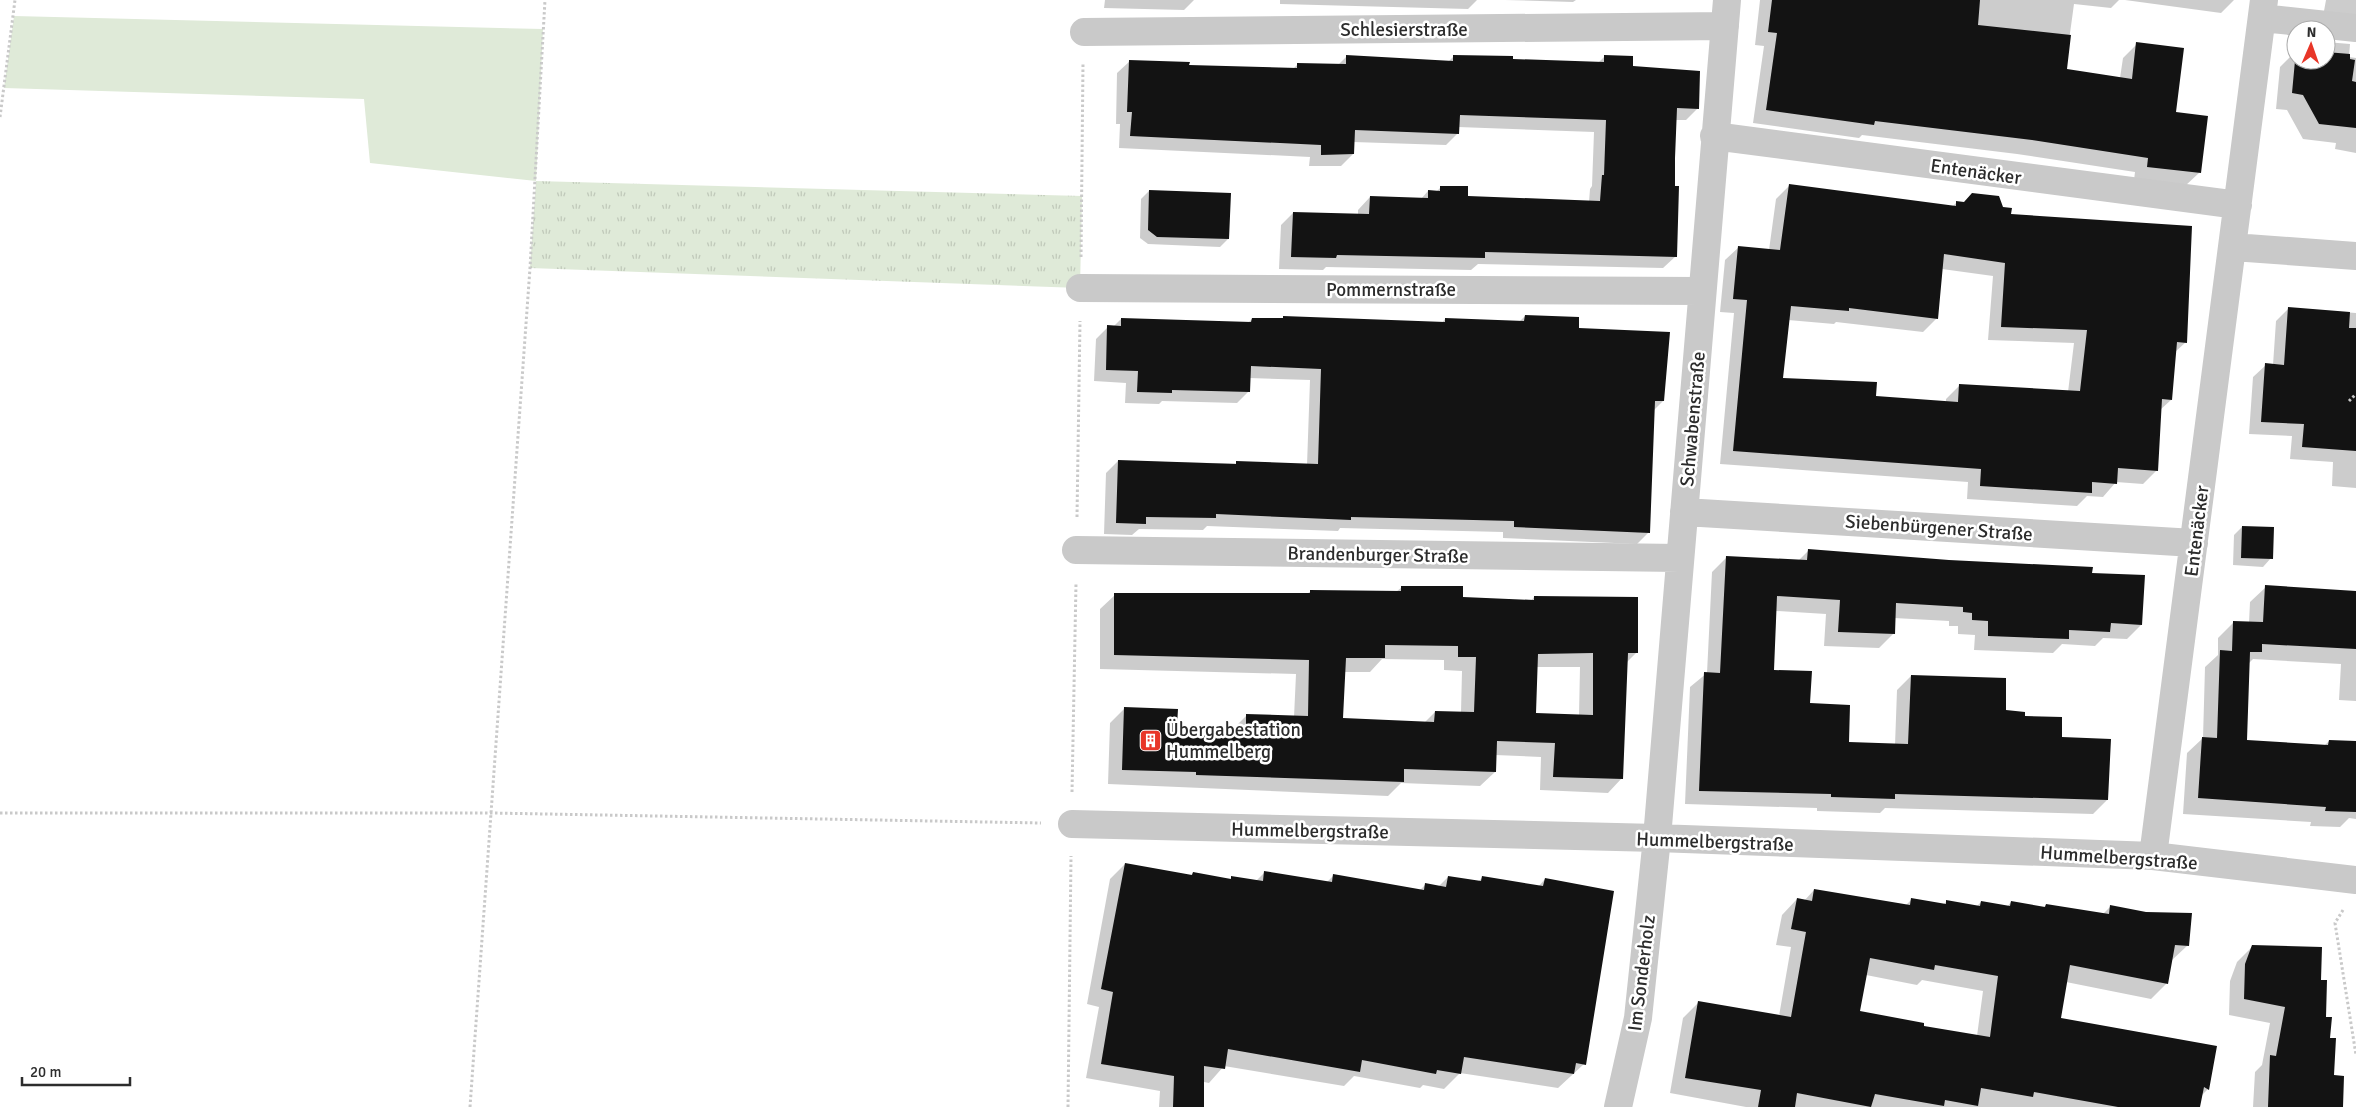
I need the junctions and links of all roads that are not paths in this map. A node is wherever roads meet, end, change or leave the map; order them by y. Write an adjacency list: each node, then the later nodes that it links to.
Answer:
1 (2263, 9): 3 (street); 6 (street, Entenäcker)
2 (1726, 13): 4 (street, Schlesierstraße); 5 (street, Schwabenstraße)
3 (2356, 28)
4 (1084, 32)
5 (1714, 136): 6 (street, Entenäcker); 10 (street, Schwabenstraße)
6 (2238, 205): 7 (street, Entenäcker)
7 (2233, 248): 8 (street); 12 (street, Entenäcker)
8 (2356, 256)
9 (1080, 288): 10 (street, Pommernstraße)
10 (1702, 291): 11 (street, Schwabenstraße)
11 (1684, 512): 12 (street, Siebenbürgener Straße); 14 (street, Schwabenstraße)
12 (2194, 543): 17 (street, Entenäcker)
13 (1076, 550): 14 (street, Brandenburger Straße)
14 (1680, 558): 16 (street, Schwabenstraße)
15 (1072, 824): 16 (street, Hummelbergstraße)
16 (1657, 838): 17 (street, Hummelbergstraße); 19 (street, Im Sonderholz)
17 (2153, 856): 18 (street, Hummelbergstraße)
18 (2352, 891)
19 (1618, 1107)

